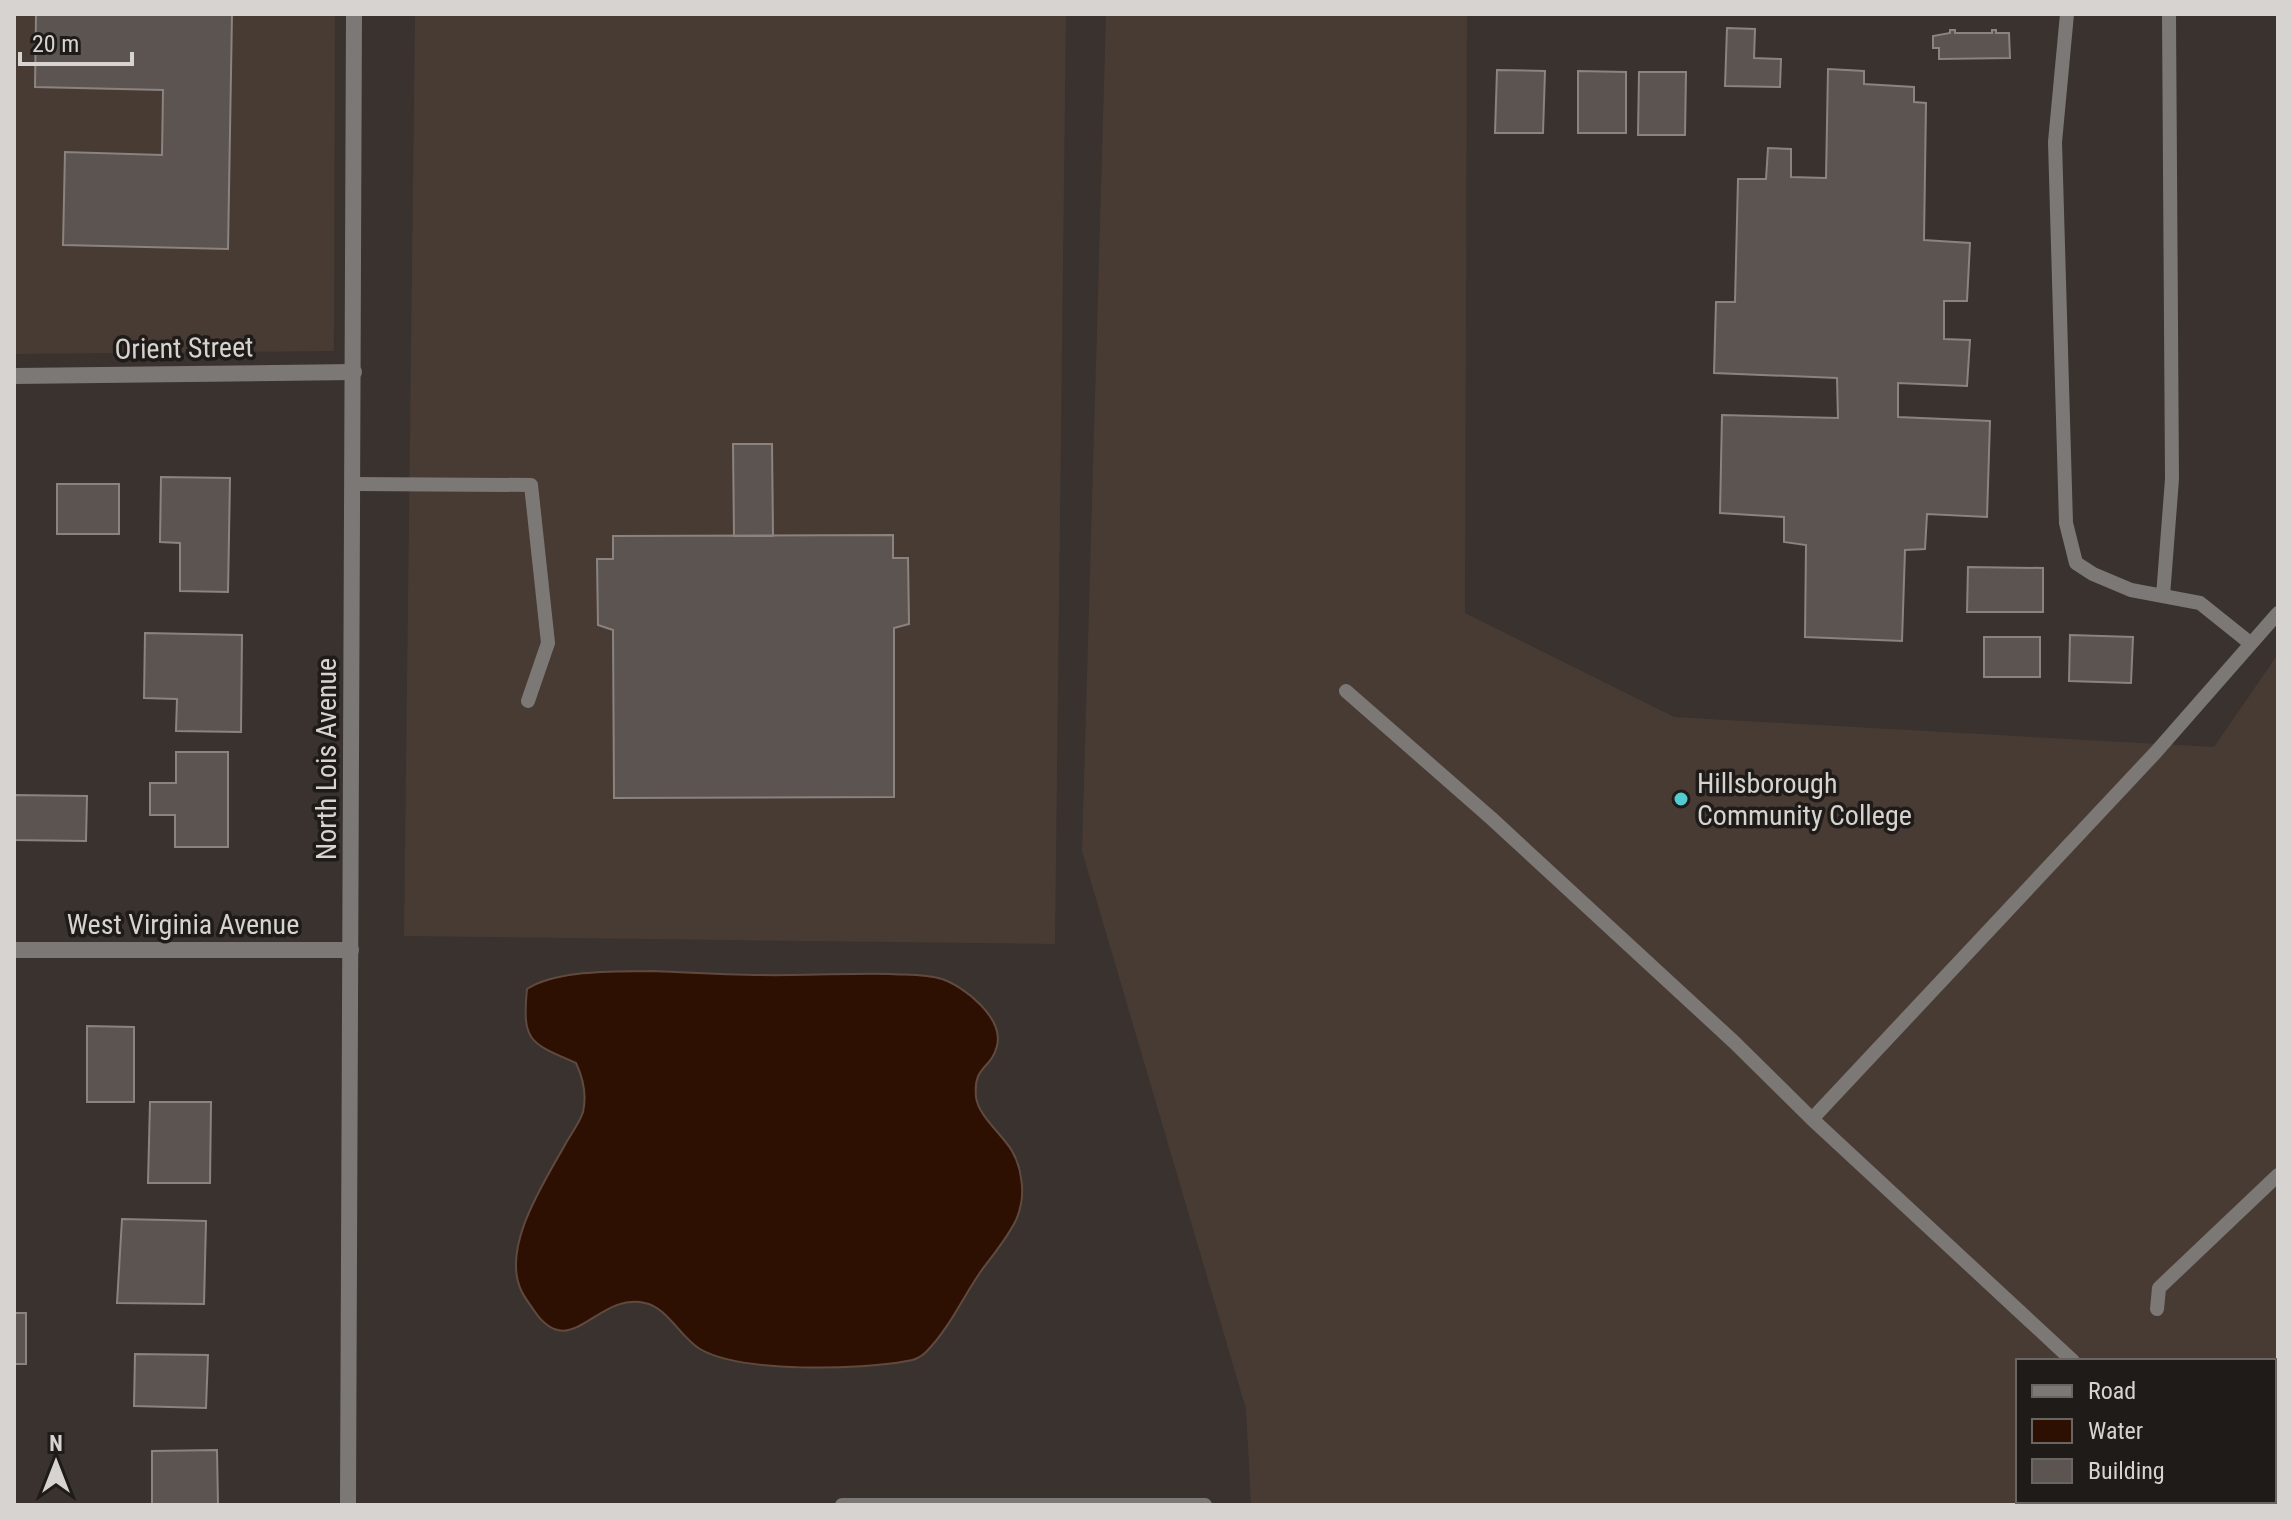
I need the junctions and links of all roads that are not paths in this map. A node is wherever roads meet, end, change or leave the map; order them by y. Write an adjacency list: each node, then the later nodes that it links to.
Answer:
1 (354, 14): 4 (street, North Lois Avenue)
2 (2067, 14): 7 (lane)
3 (2169, 14): 7 (lane)
4 (354, 372): 5 (street, Orient Street); 6 (street, North Lois Avenue)
5 (14, 376)
6 (353, 484): 11 (lane); 13 (street, North Lois Avenue)
7 (2163, 596): 9 (lane)
8 (2278, 613): 9 (lane)
9 (2250, 643): 14 (lane)
10 (1346, 691): 14 (lane)
11 (528, 701)
12 (14, 950): 13 (street, West Virginia Avenue)
13 (351, 950): 18 (street, North Lois Avenue)
14 (1812, 1119): 17 (lane)
15 (2278, 1175): 16 (lane)
16 (2157, 1309)
17 (2071, 1359)
18 (348, 1505)
19 (842, 1505): 20 (lane)
20 (1205, 1505)

